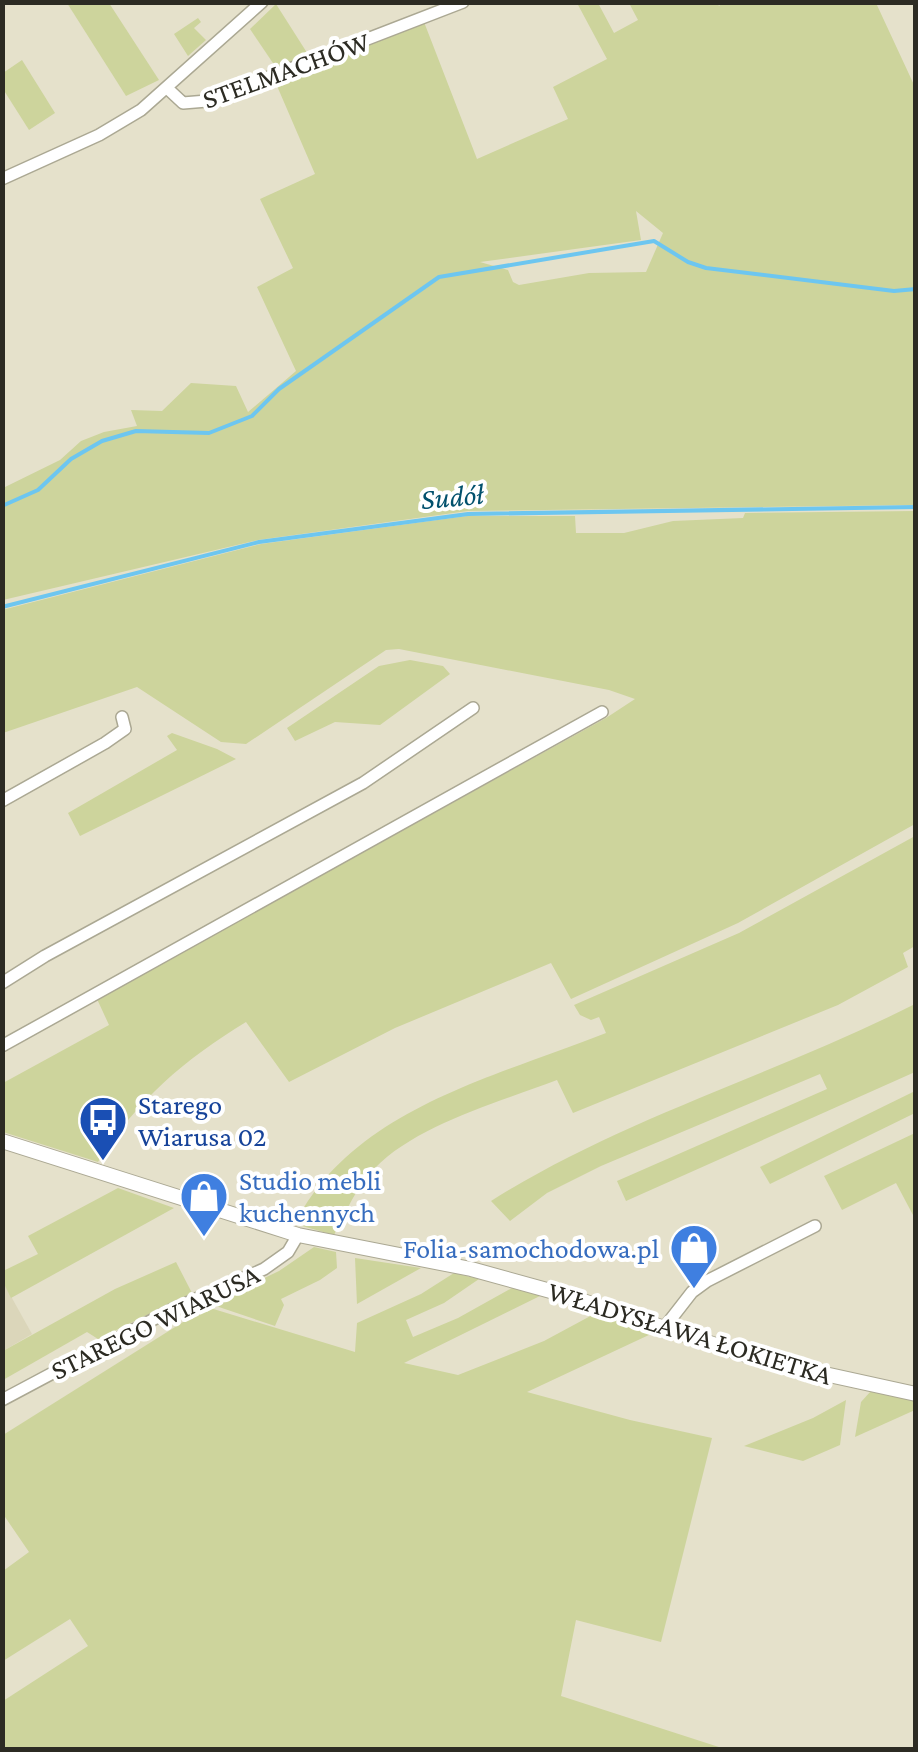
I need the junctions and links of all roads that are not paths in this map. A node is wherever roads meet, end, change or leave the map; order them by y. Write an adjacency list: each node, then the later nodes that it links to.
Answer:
1 (262, 2): 3 (street)
2 (463, 2): 3 (street, STELMACHÓW)
3 (168, 88): 4 (street)
4 (2, 179)
5 (473, 708): 9 (street)
6 (602, 712): 10 (street)
7 (122, 717): 8 (street)
8 (2, 801)
9 (2, 983)
10 (2, 1046)
11 (2, 1140): 13 (street, WŁADYSŁAWA ŁOKIETKA)
12 (815, 1226): 14 (street)
13 (298, 1235): 14 (street, WŁADYSŁAWA ŁOKIETKA); 16 (street, STAREGO WIARUSA)
14 (664, 1328): 15 (street, WŁADYSŁAWA ŁOKIETKA)
15 (916, 1394)
16 (2, 1400)

